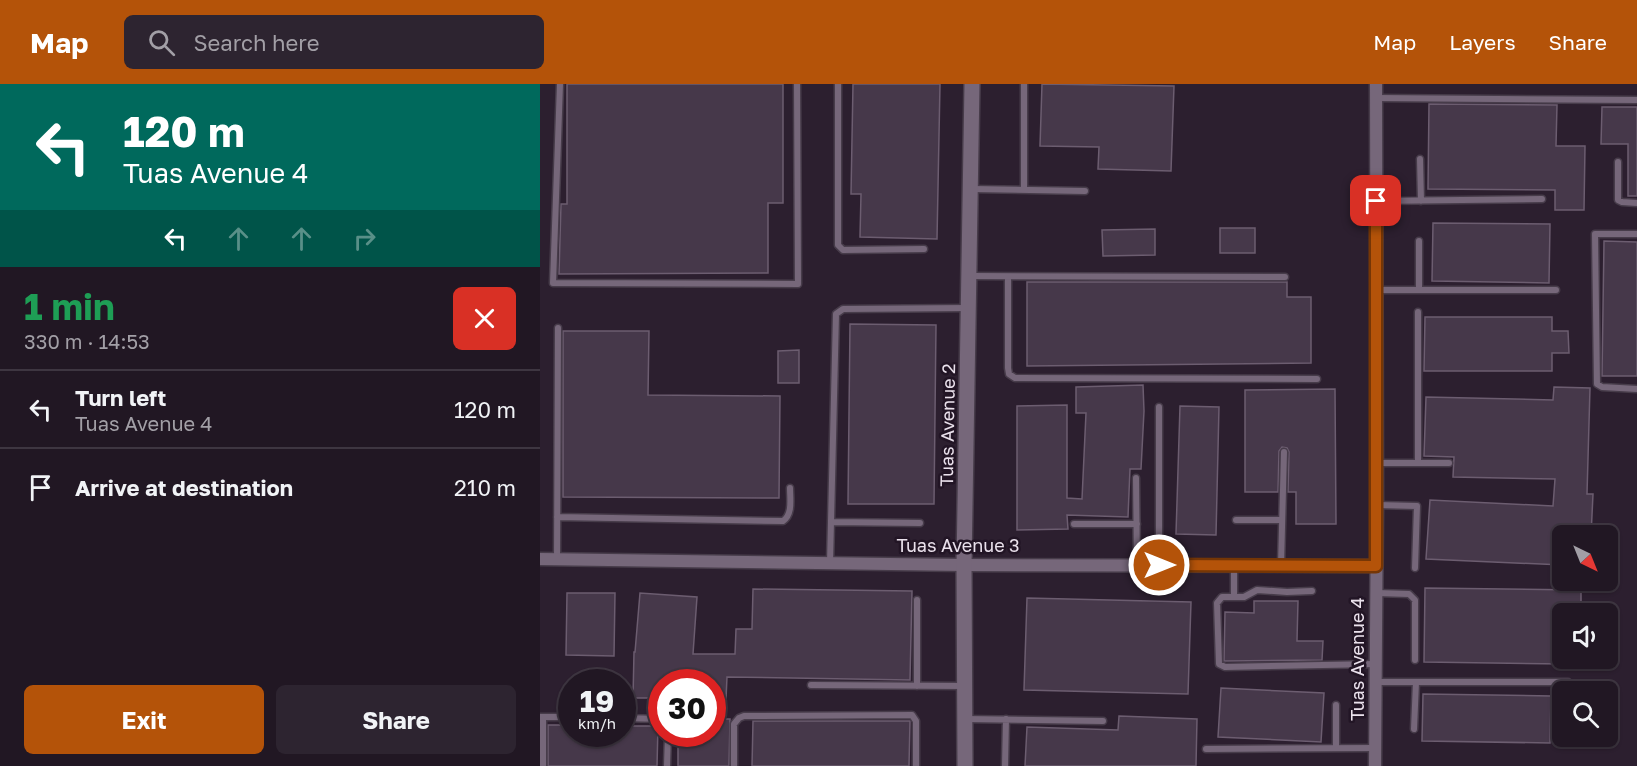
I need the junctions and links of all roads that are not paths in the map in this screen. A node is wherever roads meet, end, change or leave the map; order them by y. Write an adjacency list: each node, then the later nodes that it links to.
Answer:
1 (560, 84): 2 (lane)
2 (797, 84)
3 (838, 84): 20 (lane)
4 (972, 84): 11 (street, Tuas Avenue 2)
5 (1024, 84): 12 (lane)
6 (1376, 84): 7 (street, Tuas Avenue 4)
7 (1376, 98): 8 (lane); 15 (street, Tuas Avenue 4)
8 (1637, 100)
9 (1420, 159): 16 (lane)
10 (1618, 162): 17 (lane)
11 (970, 189): 12 (lane); 21 (street, Tuas Avenue 2)
12 (1024, 190): 13 (lane)
13 (1085, 191)
14 (1542, 199): 16 (lane)
15 (1376, 201): 16 (lane); 24 (street, Tuas Avenue 4)
16 (1421, 201)
17 (1637, 203)
18 (1637, 234): 31 (lane)
19 (1419, 241): 25 (lane)
20 (924, 249)
21 (969, 276): 22 (lane); 27 (street, Tuas Avenue 2)
22 (1008, 276): 23 (lane); 30 (lane)
23 (1285, 277)
24 (1376, 290): 25 (lane); 34 (street, Tuas Avenue 4)
25 (1419, 290): 26 (lane)
26 (1556, 290)
27 (969, 308): 43 (lane); 50 (street, Tuas Avenue 2)
28 (1418, 312): 35 (lane)
29 (558, 328): 40 (lane)
30 (1317, 379)
31 (1637, 389)
32 (1160, 407): 52 (lane)
33 (1284, 452): 42 (lane)
34 (1376, 463): 35 (lane); 39 (street, Tuas Avenue 4)
35 (1418, 463): 36 (lane)
36 (1449, 463)
37 (1136, 478): 46 (lane)
38 (790, 488): 40 (lane)
39 (1377, 505): 55 (street, Tuas Avenue 4); 56 (lane)
40 (557, 518): 48 (lane)
41 (1236, 520): 42 (lane)
42 (1282, 520): 54 (lane)
43 (831, 522): 44 (lane); 49 (lane)
44 (920, 524)
45 (1074, 524): 46 (lane)
46 (1137, 524): 51 (lane)
47 (540, 559): 48 (street, Tuas Avenue 3)
48 (557, 559): 49 (street, Tuas Avenue 3)
49 (830, 563): 50 (street, Tuas Avenue 3)
50 (964, 565): 51 (street, Tuas Avenue 3); 68 (street, Tuas Avenue 2)
51 (1137, 565): 52 (street, Tuas Avenue 3)
52 (1159, 565): 53 (street, Tuas Avenue 3)
53 (1234, 565): 54 (street, Tuas Avenue 3); 59 (lane)
54 (1281, 566): 55 (street, Tuas Avenue 3)
55 (1376, 566): 58 (street, Tuas Avenue 4)
56 (1415, 568)
57 (1312, 591): 59 (lane)
58 (1376, 593): 61 (lane); 62 (street, Tuas Avenue 4)
59 (1234, 597): 62 (lane)
60 (917, 600): 67 (lane)
61 (1414, 660)
62 (1376, 664): 63 (street, Tuas Avenue 4)
63 (1376, 682): 64 (lane); 78 (street, Tuas Avenue 4)
64 (1416, 682): 65 (lane); 75 (lane)
65 (1552, 682)
66 (811, 685): 67 (lane)
67 (917, 686): 68 (lane)
68 (964, 686): 72 (street, Tuas Avenue 2)
69 (1336, 705): 77 (lane)
70 (542, 717): 71 (lane); 80 (lane)
71 (558, 717)
72 (965, 719): 73 (lane); 84 (street, Tuas Avenue 2)
73 (1006, 719): 74 (lane); 85 (lane)
74 (1102, 721)
75 (1414, 729)
76 (668, 747): 81 (lane)
77 (1336, 748): 78 (lane); 79 (lane)
78 (1375, 748): 86 (street, Tuas Avenue 4)
79 (1206, 749)
80 (543, 766)
81 (667, 766)
82 (734, 766): 83 (lane)
83 (916, 766)
84 (965, 766)
85 (1005, 766)
86 (1375, 766)

